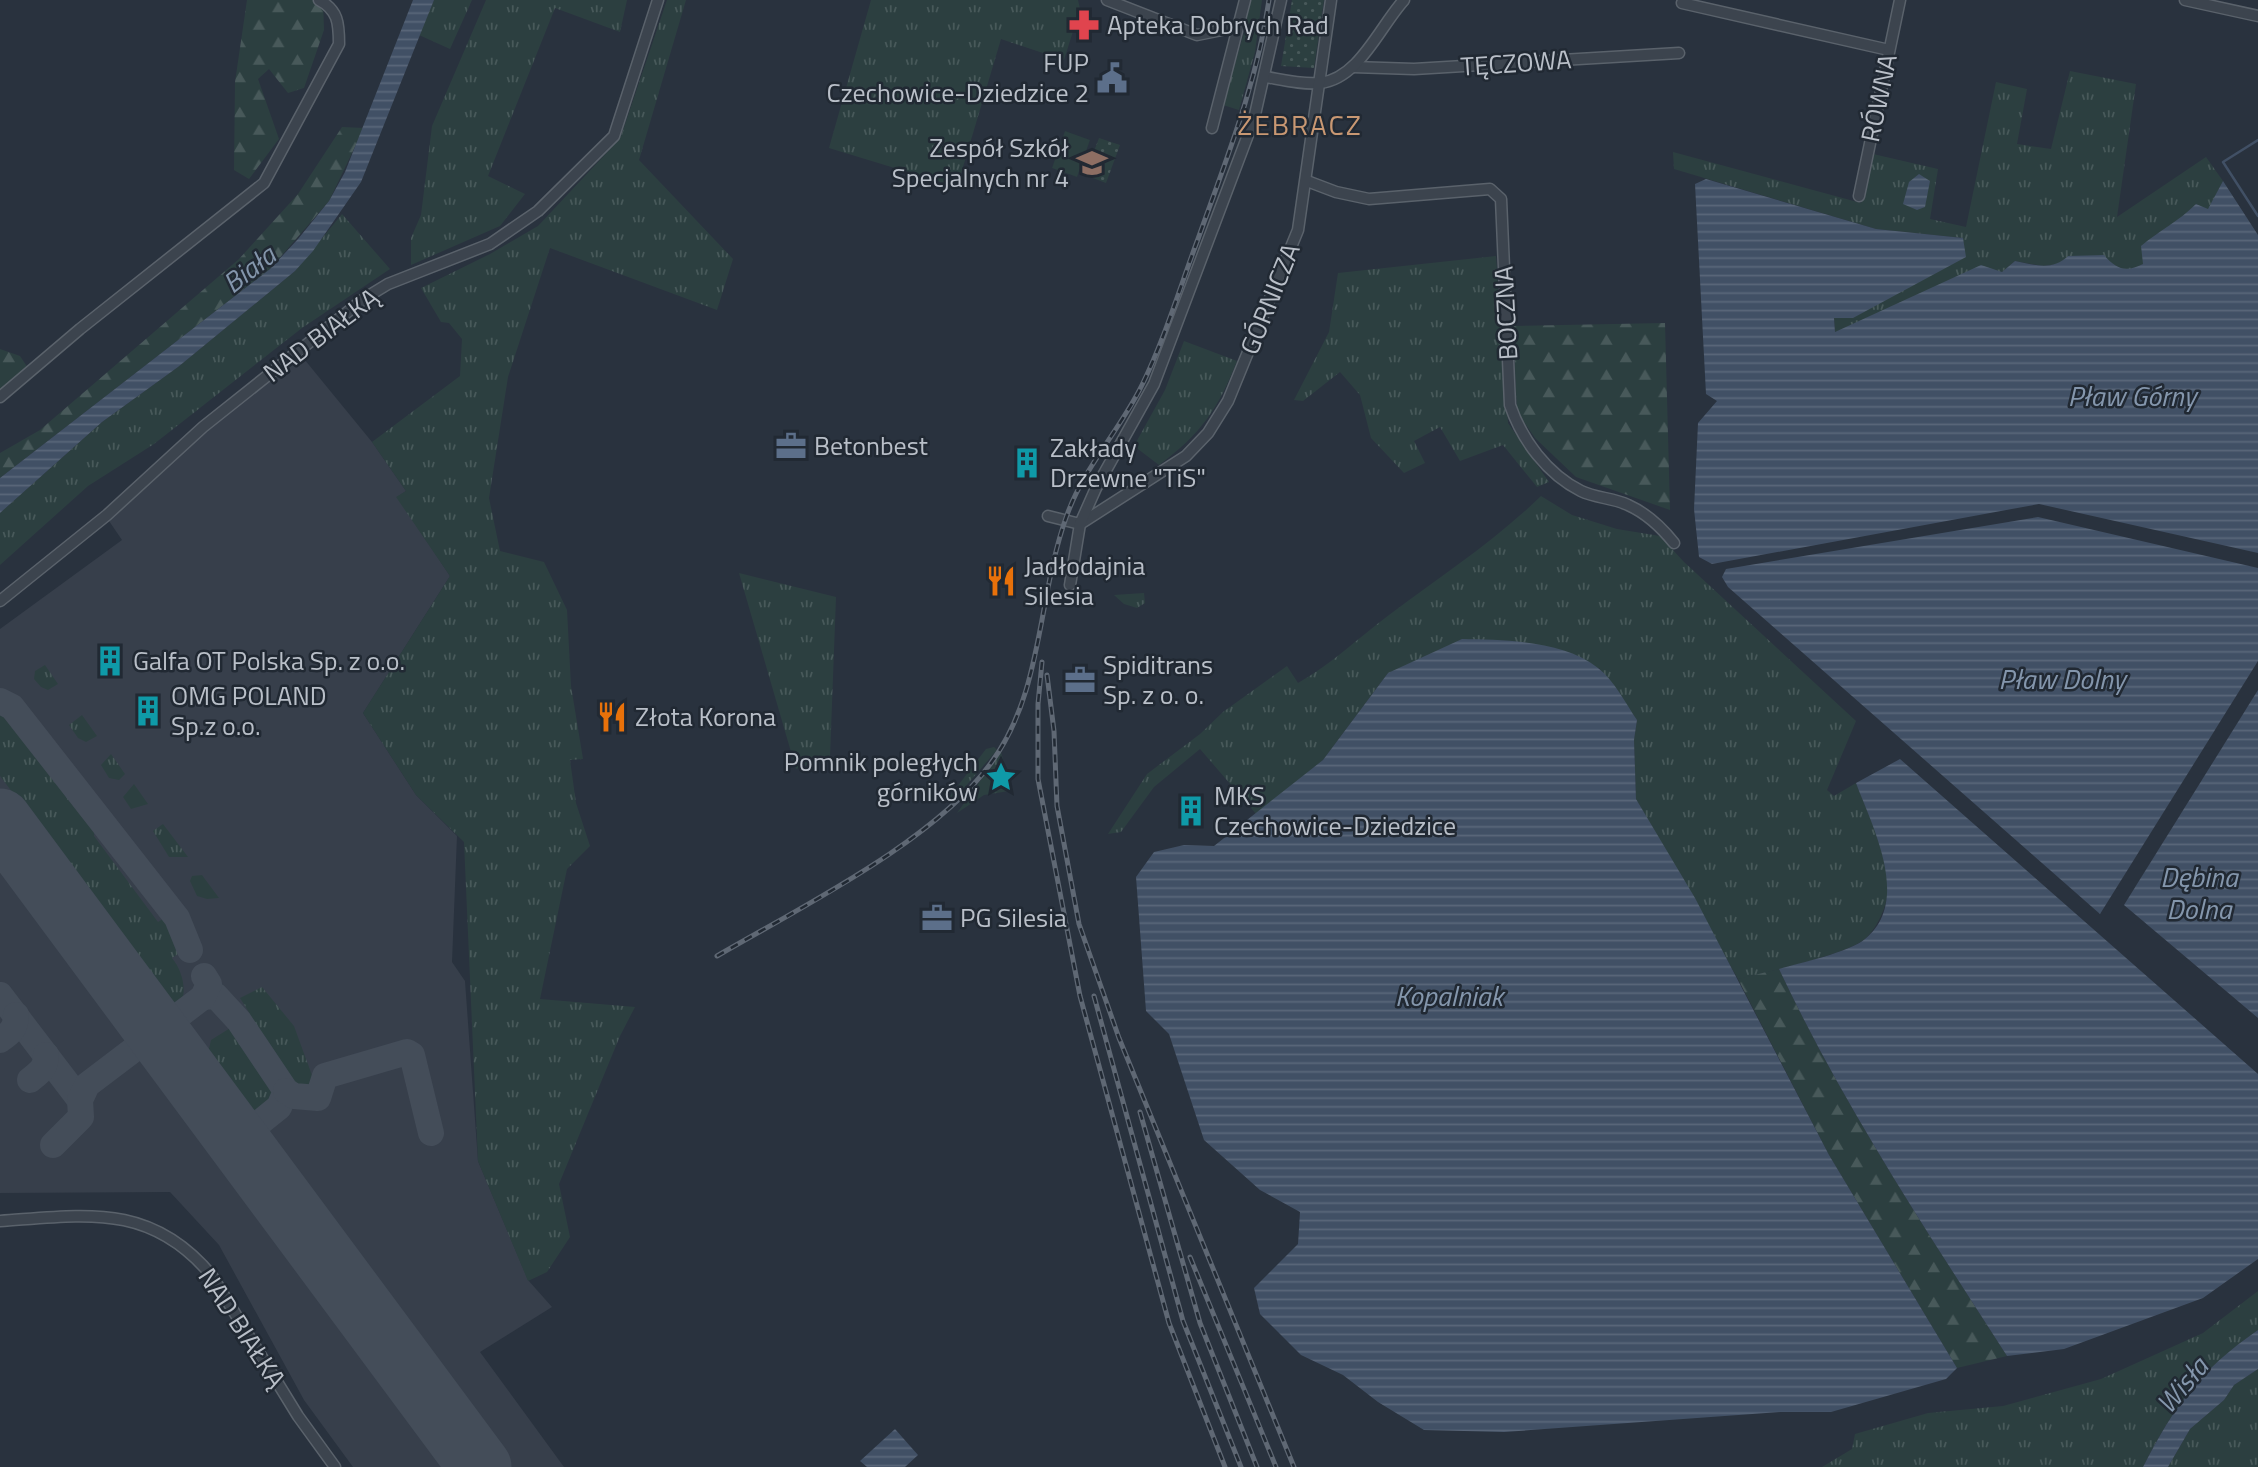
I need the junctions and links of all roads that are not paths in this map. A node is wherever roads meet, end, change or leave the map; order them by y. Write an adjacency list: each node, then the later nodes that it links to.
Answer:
1 (318, 0): 21 (street)
2 (658, 0): 26 (street, NAD BIAŁKĄ)
3 (1107, 0): 12 (street)
4 (1245, 0): 12 (street)
5 (1281, 0): 16 (street)
6 (1331, 0): 17 (street, GÓRNICZA)
7 (1404, 0): 15 (street)
8 (1900, 0): 13 (street, RÓWNA)
9 (2185, 0): 11 (street)
10 (1682, 3): 13 (street)
11 (2258, 16)
12 (1237, 27): 18 (street)
13 (1889, 50): 20 (street, RÓWNA)
14 (1679, 53): 15 (street, TĘCZOWA)
15 (1353, 67): 17 (street)
16 (1266, 77): 17 (street); 23 (street)
17 (1318, 83): 19 (street, GÓRNICZA)
18 (1212, 128)
19 (1307, 181): 23 (street, GÓRNICZA); 24 (street, BOCZNA)
20 (1859, 196)
21 (0, 397)
22 (1048, 516): 23 (street)
23 (1080, 524): 25 (street)
24 (1674, 543)
25 (1070, 585)
26 (0, 601)
27 (0, 1221): 28 (street, NAD BIAŁKĄ)
28 (335, 1467)

